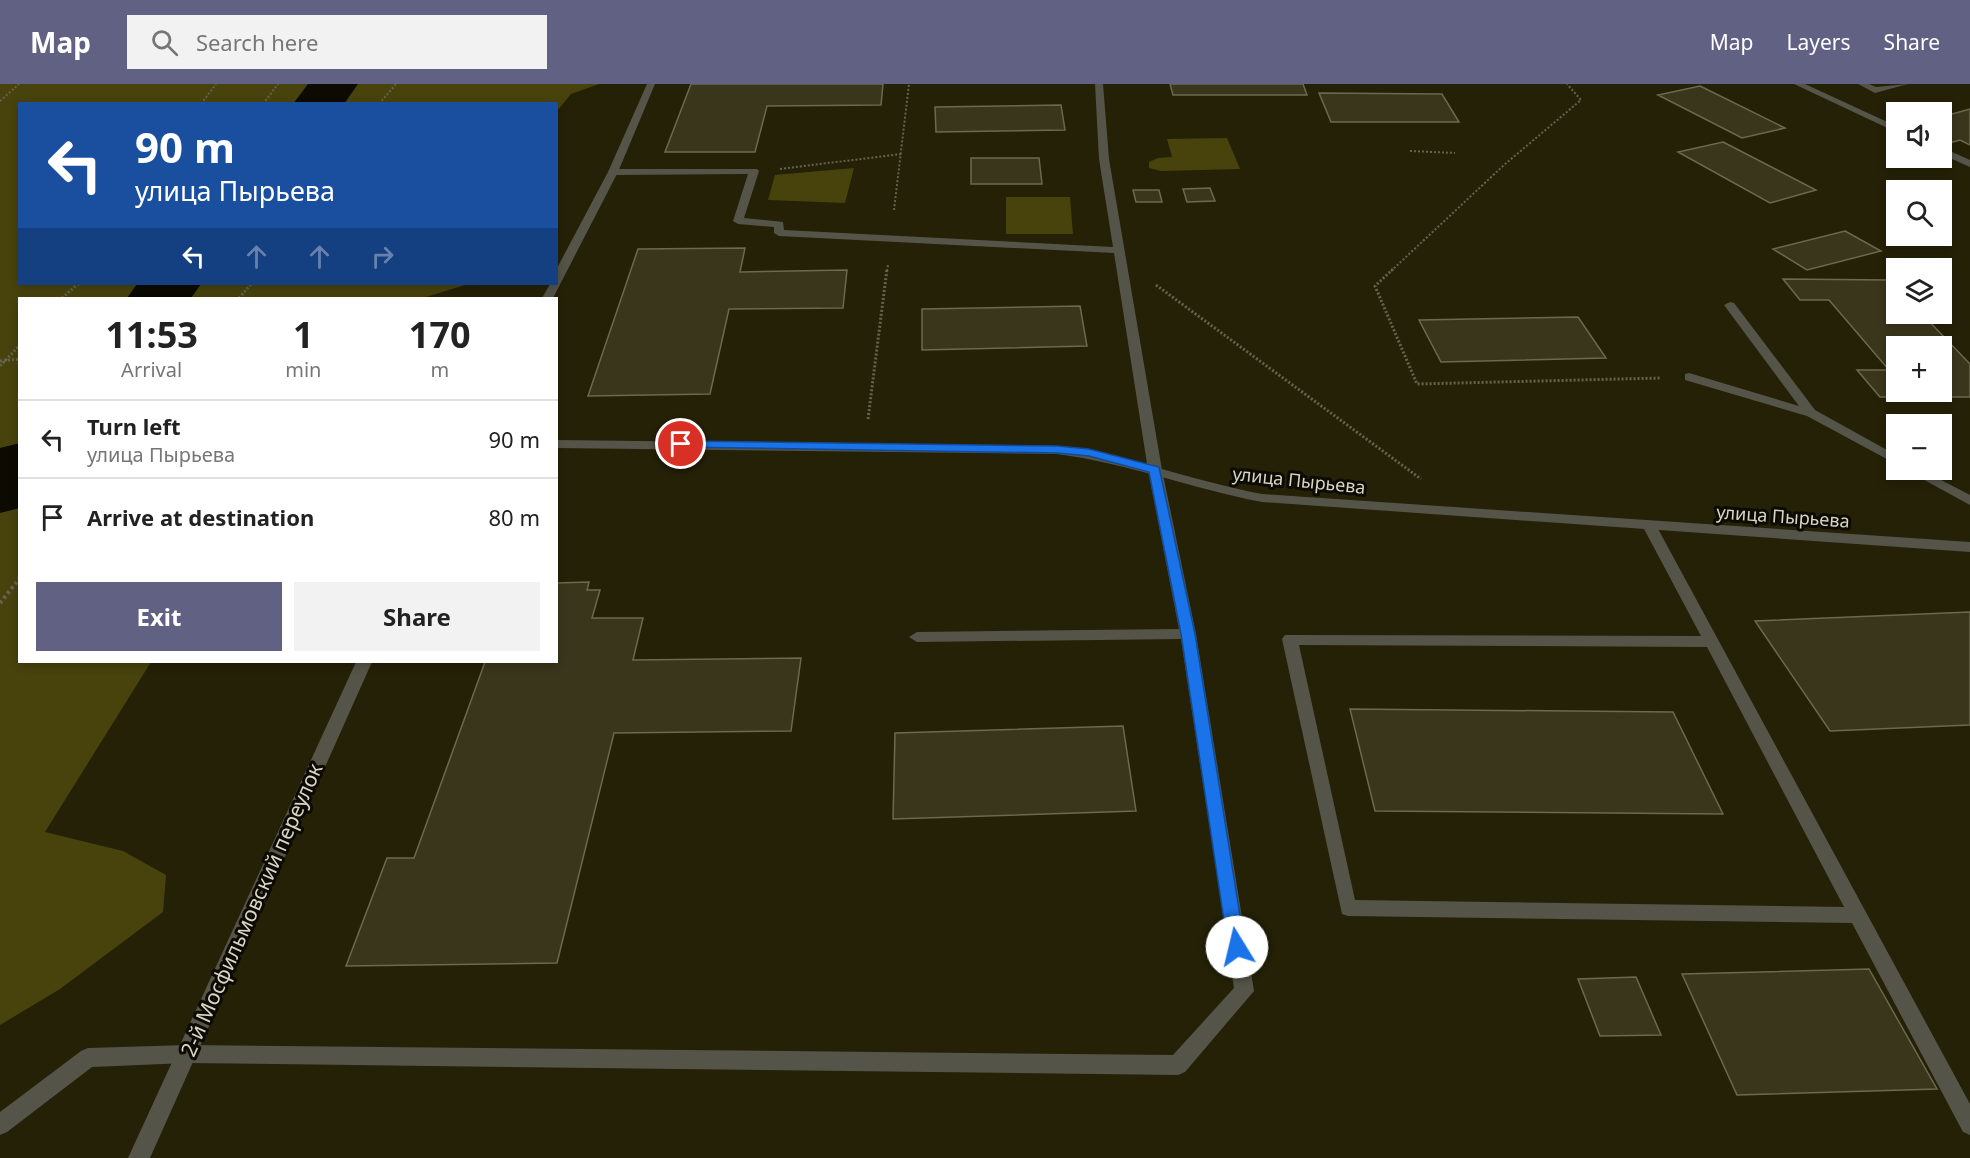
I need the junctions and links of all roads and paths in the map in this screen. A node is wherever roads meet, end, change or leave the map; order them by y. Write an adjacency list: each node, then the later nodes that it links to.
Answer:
1 (19, 84): 11 (path)
2 (216, 84): 12 (path)
3 (278, 84): 13 (path)
4 (396, 84): 14 (path)
5 (651, 84): 22 (street)
6 (1099, 84): 23 (street)
7 (1567, 84): 35 (path)
8 (1798, 84): 15 (street)
9 (1862, 84): 10 (street)
10 (1904, 84)
11 (0, 100)
12 (202, 102)
13 (264, 102)
14 (381, 102)
15 (1886, 124)
16 (1410, 151): 17 (path)
17 (1455, 153)
18 (901, 154): 21 (path)
19 (1952, 155): 20 (street)
20 (1970, 164)
21 (754, 171): 22 (street); 23 (street)
22 (613, 172): 24 (street)
23 (1120, 255): 39 (street); 42 (path)
24 (558, 278)
25 (77, 285): 27 (path)
26 (250, 285): 28 (path)
27 (63, 297)
28 (240, 297)
29 (1730, 305): 36 (street)
30 (18, 347): 31 (path)
31 (6, 359): 32 (path); 33 (path); 34 (path)
32 (18, 359)
33 (0, 361)
34 (0, 366)
35 (1689, 377): 36 (street)
36 (1811, 413): 38 (street)
37 (558, 444): 39 (street, улица Пырьева)
38 (1886, 454)
39 (1155, 470): 42 (street, улица Пырьева); 47 (street)
40 (1931, 480): 41 (street)
41 (1970, 501)
42 (1467, 513): 43 (street, улица Пырьева)
43 (1650, 526): 44 (street, улица Пырьева); 49 (street)
44 (1970, 547)
45 (18, 580): 46 (path)
46 (0, 603)
47 (1188, 634): 48 (street); 52 (street)
48 (917, 637)
49 (1712, 642): 51 (street); 51 (street)
50 (364, 663): 52 (street, 2-й Мосфильмовский переулок)
51 (1856, 915): 54 (street)
52 (187, 1054): 53 (street); 55 (street, 2-й Мосфильмовский переулок)
53 (0, 1125)
54 (1970, 1125)
55 (139, 1158)

